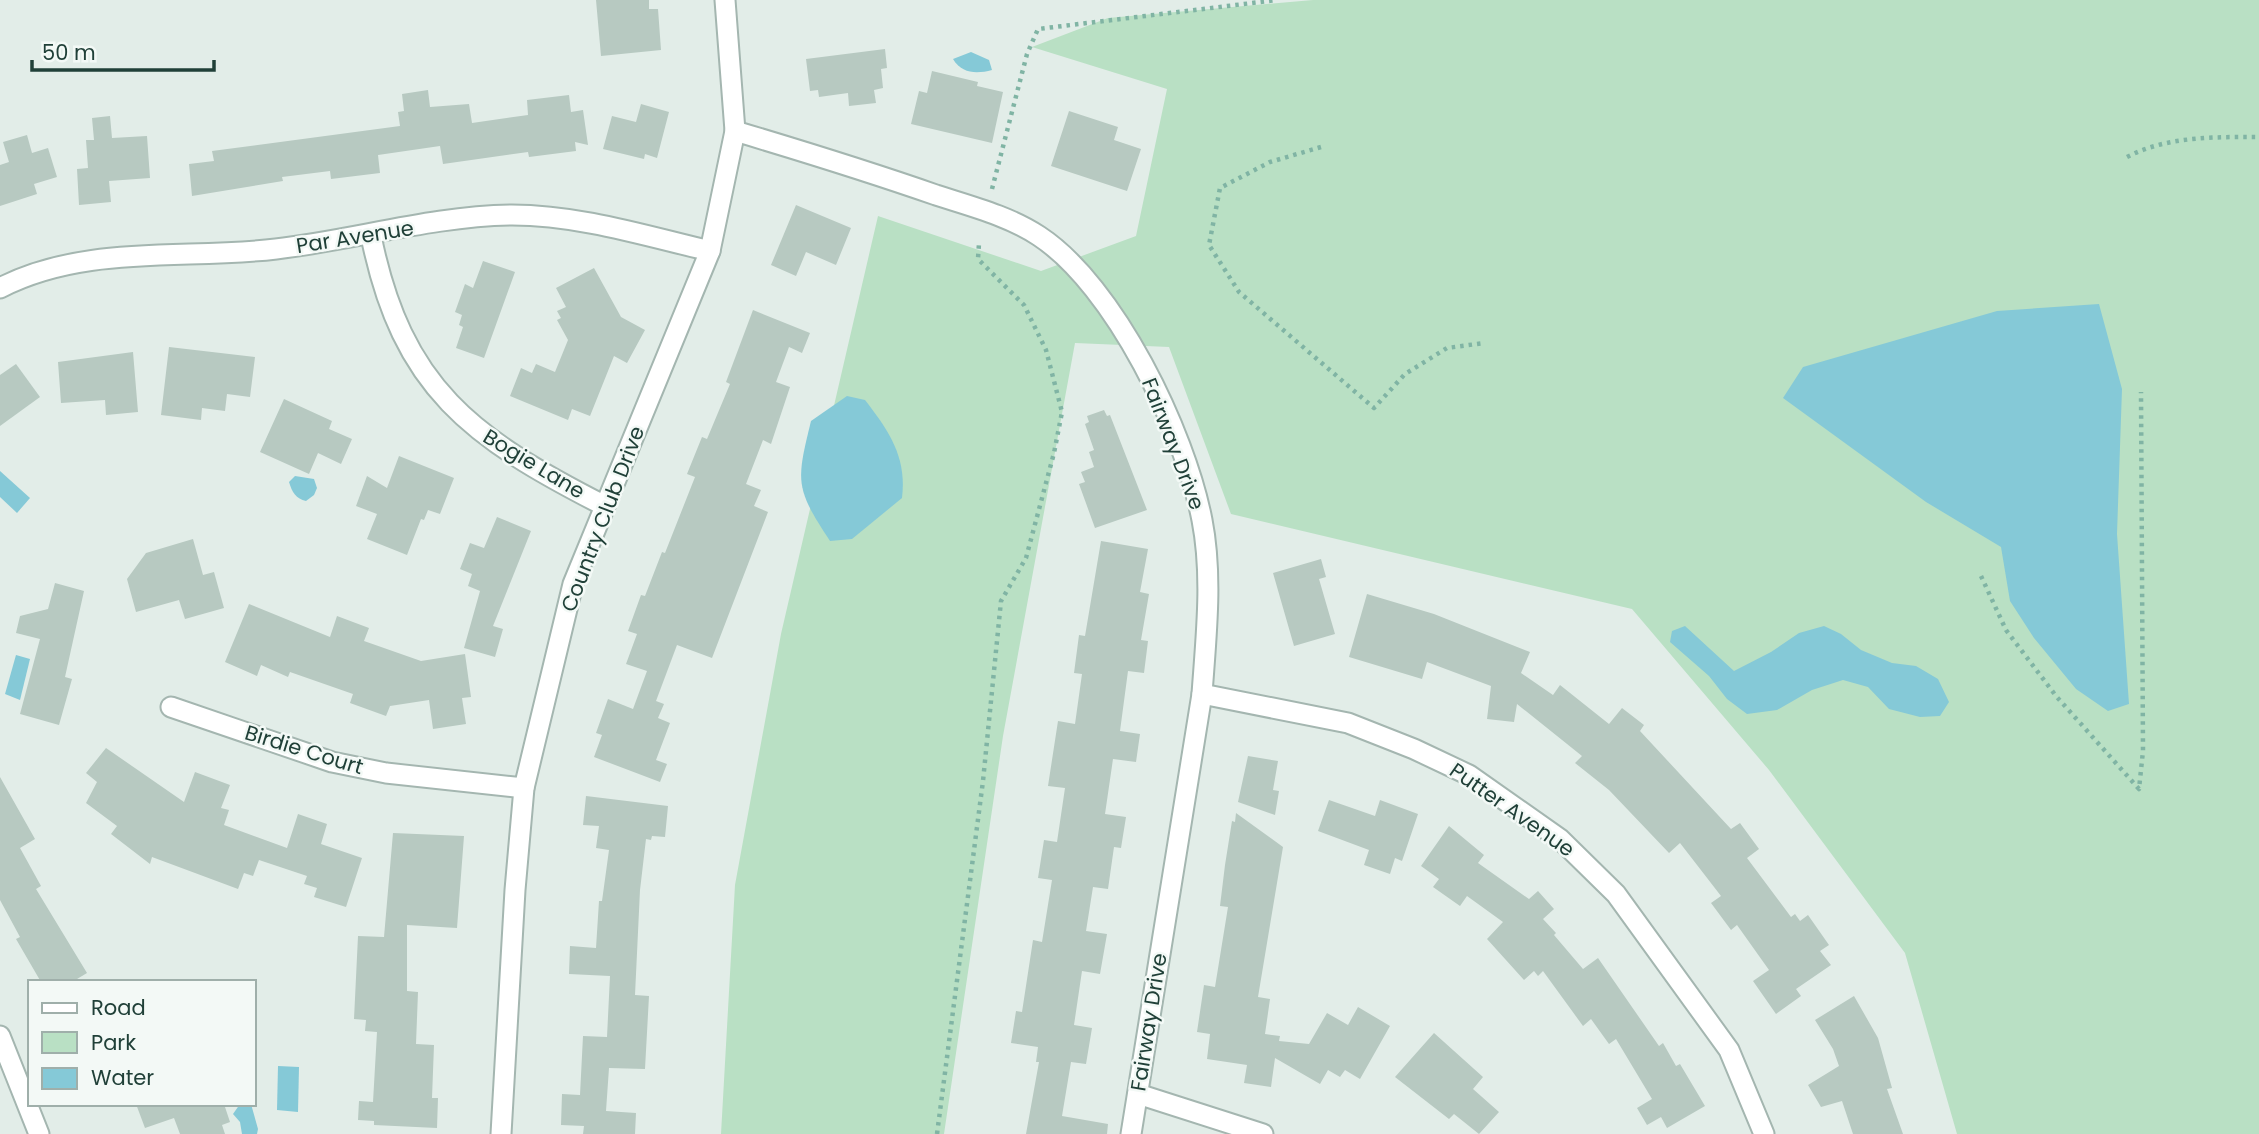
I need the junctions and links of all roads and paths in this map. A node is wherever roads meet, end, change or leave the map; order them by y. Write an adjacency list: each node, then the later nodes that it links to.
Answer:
1 (725, 0): 3 (street, Country Club Drive)
2 (1277, 0): 7 (path)
3 (735, 131): 10 (street, Country Club Drive); 16 (street, Fairway Drive)
4 (2259, 137): 6 (path)
5 (1321, 148): 12 (path)
6 (2127, 157)
7 (992, 189)
8 (371, 236): 10 (street, Par Avenue); 11 (street, Par Avenue); 14 (street, Bogie Lane)
9 (979, 243): 23 (path)
10 (710, 251): 14 (street, Country Club Drive)
11 (0, 288)
12 (1484, 343)
13 (2141, 392): 15 (path)
14 (605, 506): 18 (street, Country Club Drive)
15 (1980, 576)
16 (1202, 694): 20 (street, Fairway Drive); 26 (street, Putter Avenue)
17 (171, 707): 18 (street, Birdie Court)
18 (524, 788): 22 (street, Country Club Drive)
19 (0, 1036): 21 (street)
20 (1138, 1094): 24 (street, Fairway Drive); 25 (street)
21 (39, 1134)
22 (501, 1134)
23 (937, 1134)
24 (1132, 1134)
25 (1263, 1134)
26 (1764, 1134)

